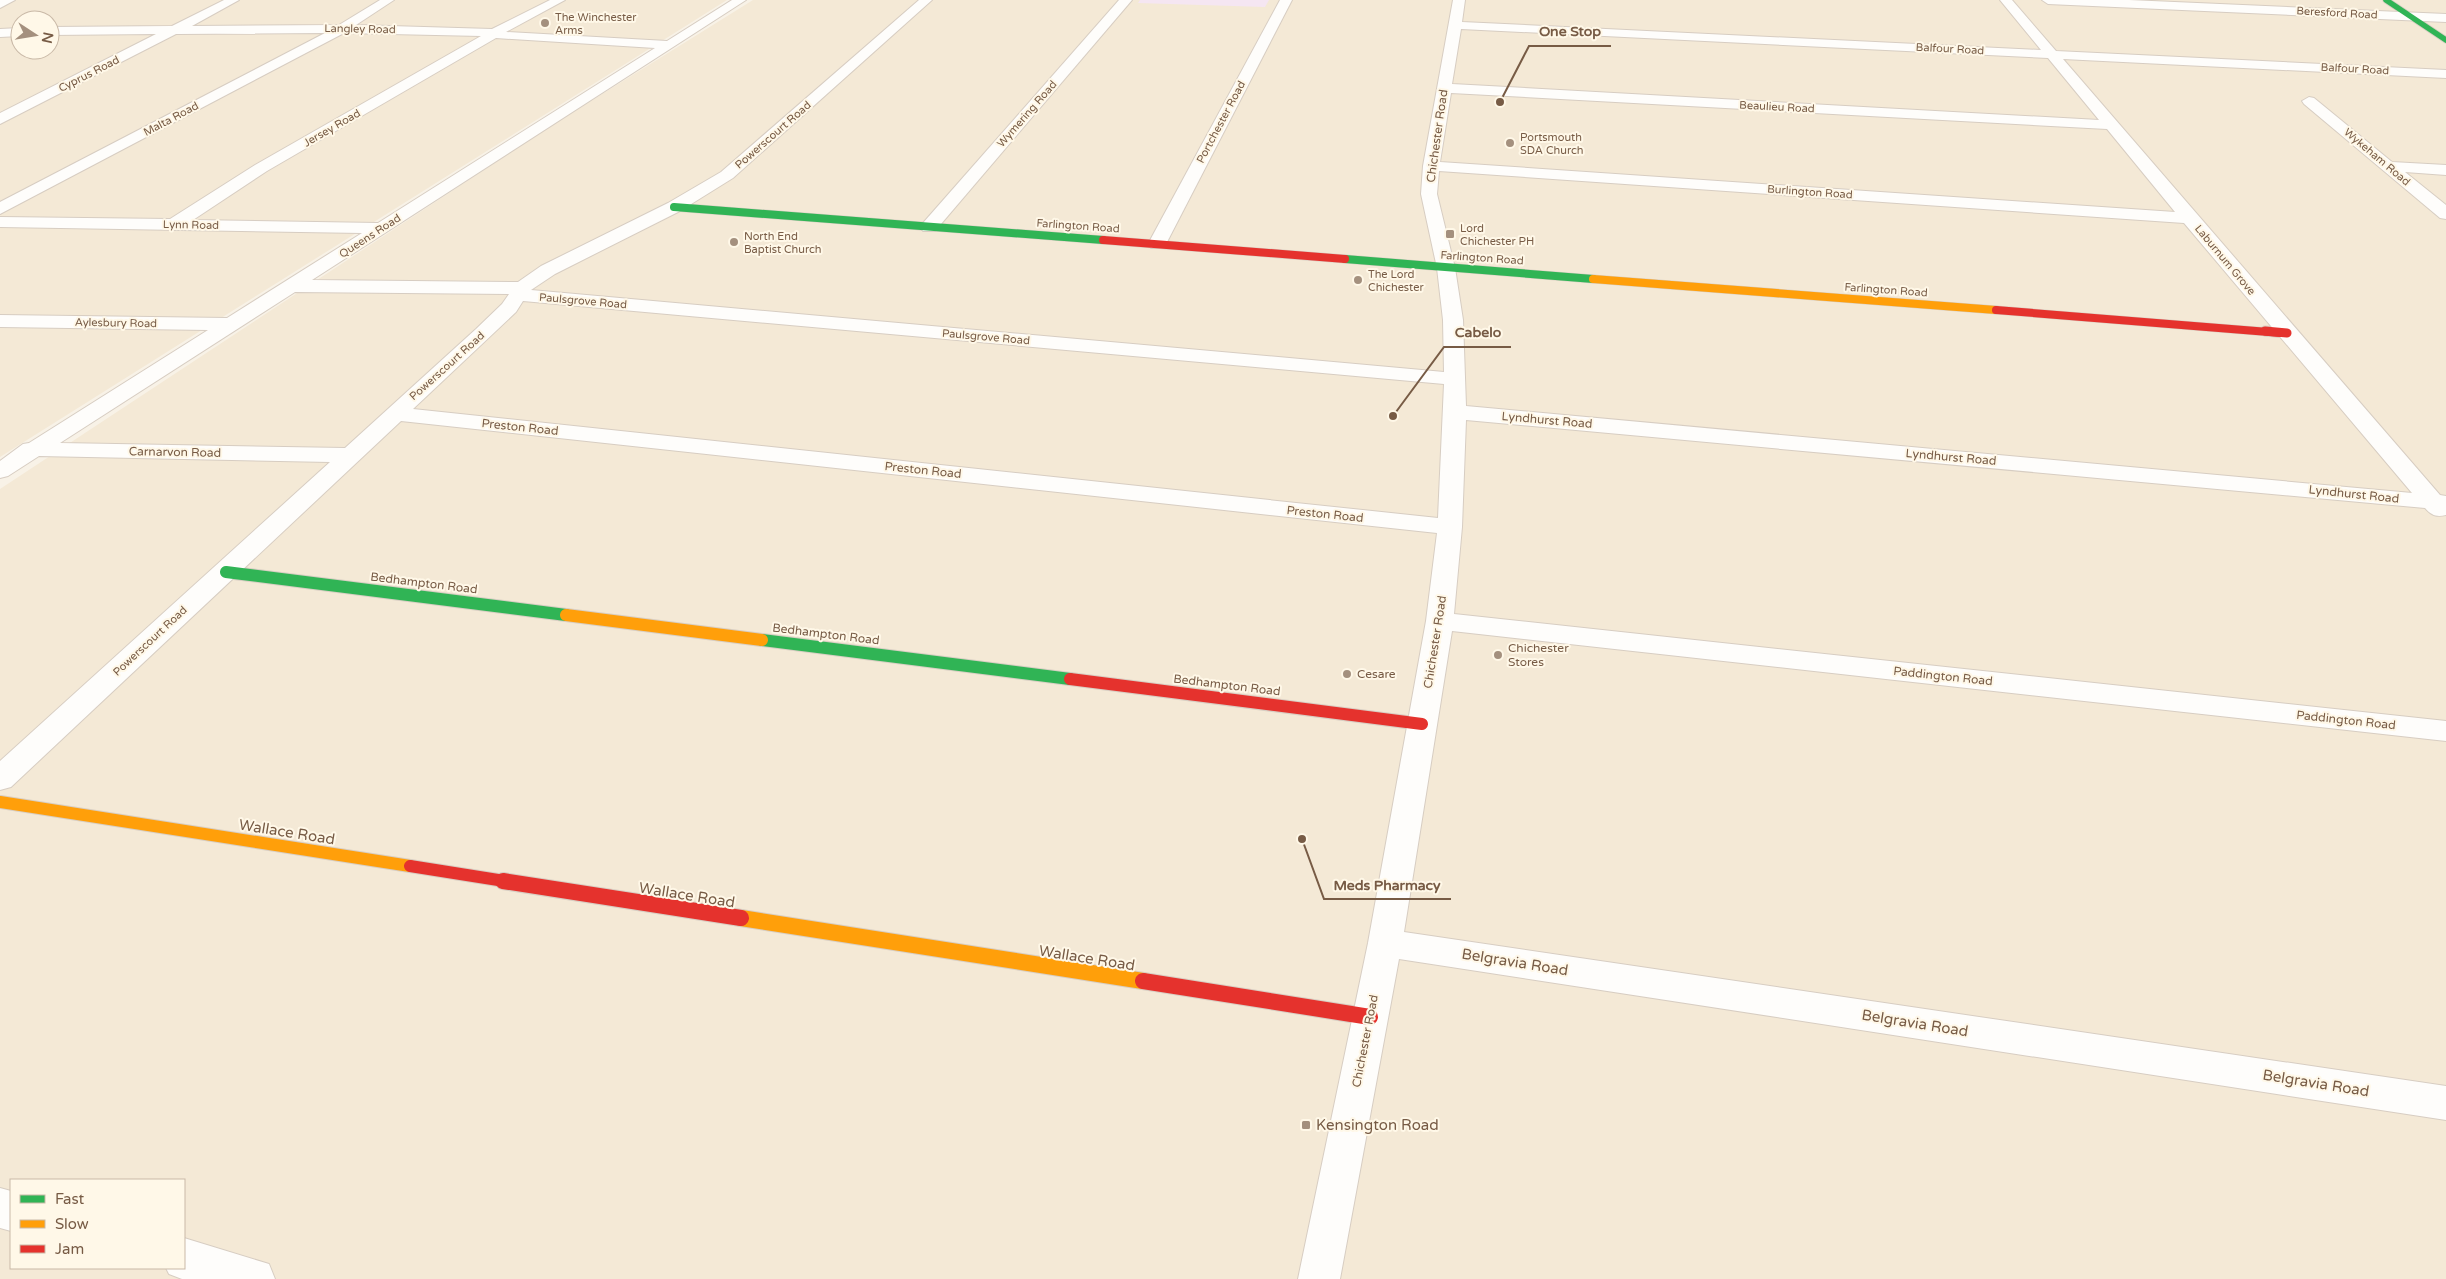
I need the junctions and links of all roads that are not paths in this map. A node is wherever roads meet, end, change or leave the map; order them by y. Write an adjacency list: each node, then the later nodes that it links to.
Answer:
1 (9, 0): 12 (street)
2 (233, 0): 16 (street, Cyprus Road)
3 (388, 0): 17 (street, Malta Road)
4 (559, 0): 19 (street, Jersey Road)
5 (740, 0): 21 (street, Queens Road)
6 (926, 0): 31 (street, Powerscourt Road)
7 (1126, 0): 37 (street, Wymering Road)
8 (1286, 0): 39 (street, Portchester Road)
9 (2006, 0): 22 (street, Laburnum Grove)
10 (2048, 0): 14 (street, Beresford Road)
11 (2386, 0): 14 (street)
12 (0, 4)
13 (1457, 13): 22 (street, Balfour Road); 24 (street, Chichester Road)
14 (2411, 16): 15 (street, Beresford Road); 20 (street)
15 (2446, 18)
16 (179, 29): 17 (street, Langley Road); 18 (street, Langley Road); 26 (street, Cyprus Road)
17 (342, 29): 19 (street, Langley Road); 32 (street, Malta Road)
18 (60, 31)
19 (494, 34): 21 (street, Langley Road); 36 (street, Jersey Road)
20 (2446, 40)
21 (670, 45): 38 (street, Queens Road)
22 (2052, 54): 23 (street, Balfour Road); 27 (street, Laburnum Grove)
23 (2446, 74)
24 (1444, 88): 27 (street, Beaulieu Road); 28 (street, Chichester Road)
25 (2309, 101): 29 (street, Wykeham Road)
26 (0, 119)
27 (2110, 125): 34 (street, Laburnum Grove)
28 (1432, 166): 34 (street, Burlington Road); 40 (street, Chichester Road)
29 (2387, 166): 30 (street); 33 (street, Wykeham Road)
30 (2446, 170)
31 (674, 208): 37 (street, Farlington Road); 42 (street, Powerscourt Road)
32 (0, 209)
33 (2446, 214)
34 (2189, 218): 45 (street, Laburnum Grove)
35 (0, 222): 36 (street, Lynn Road)
36 (173, 225): 38 (street, Lynn Road)
37 (929, 227): 39 (street, Farlington Road)
38 (383, 228): 41 (street, Queens Road)
39 (1157, 244): 40 (street, Farlington Road)
40 (1446, 268): 45 (street, Farlington Road); 46 (street, Chichester Road)
41 (293, 286): 42 (street, Paulsgrove Road); 44 (street, Queens Road)
42 (520, 292): 46 (street, Paulsgrove Road); 48 (street, Powerscourt Road)
43 (0, 321): 44 (street, Aylesbury Road)
44 (232, 324): 50 (street, Queens Road)
45 (2287, 333): 53 (street, Laburnum Grove)
46 (1455, 379): 47 (street, Chichester Road)
47 (1455, 412): 53 (street, Lyndhurst Road); 54 (street, Chichester Road)
48 (395, 414): 51 (street, Powerscourt Road); 54 (street, Preston Road)
49 (0, 448): 50 (street, Carnarvon Road)
50 (32, 449): 51 (street, Carnarvon Road); 52 (street, Queens Road)
51 (350, 455): 55 (street, Powerscourt Road)
52 (0, 471)
53 (2442, 508)
54 (1450, 527): 56 (street, Chichester Road)
55 (226, 572): 57 (street, Bedhampton Road); 59 (street, Powerscourt Road)
56 (1440, 621): 57 (street, Chichester Road); 58 (street, Paddington Road)
57 (1422, 724): 61 (street, Chichester Road)
58 (2446, 731)
59 (0, 779)
60 (0, 802): 62 (street, Wallace Road)
61 (1385, 943): 62 (street, Chichester Road); 63 (street, Belgravia Road)
62 (1370, 1018): 66 (street, Chichester Road)
63 (2446, 1103)
64 (185, 1259): 65 (street)
65 (254, 1279)
66 (1319, 1279)

